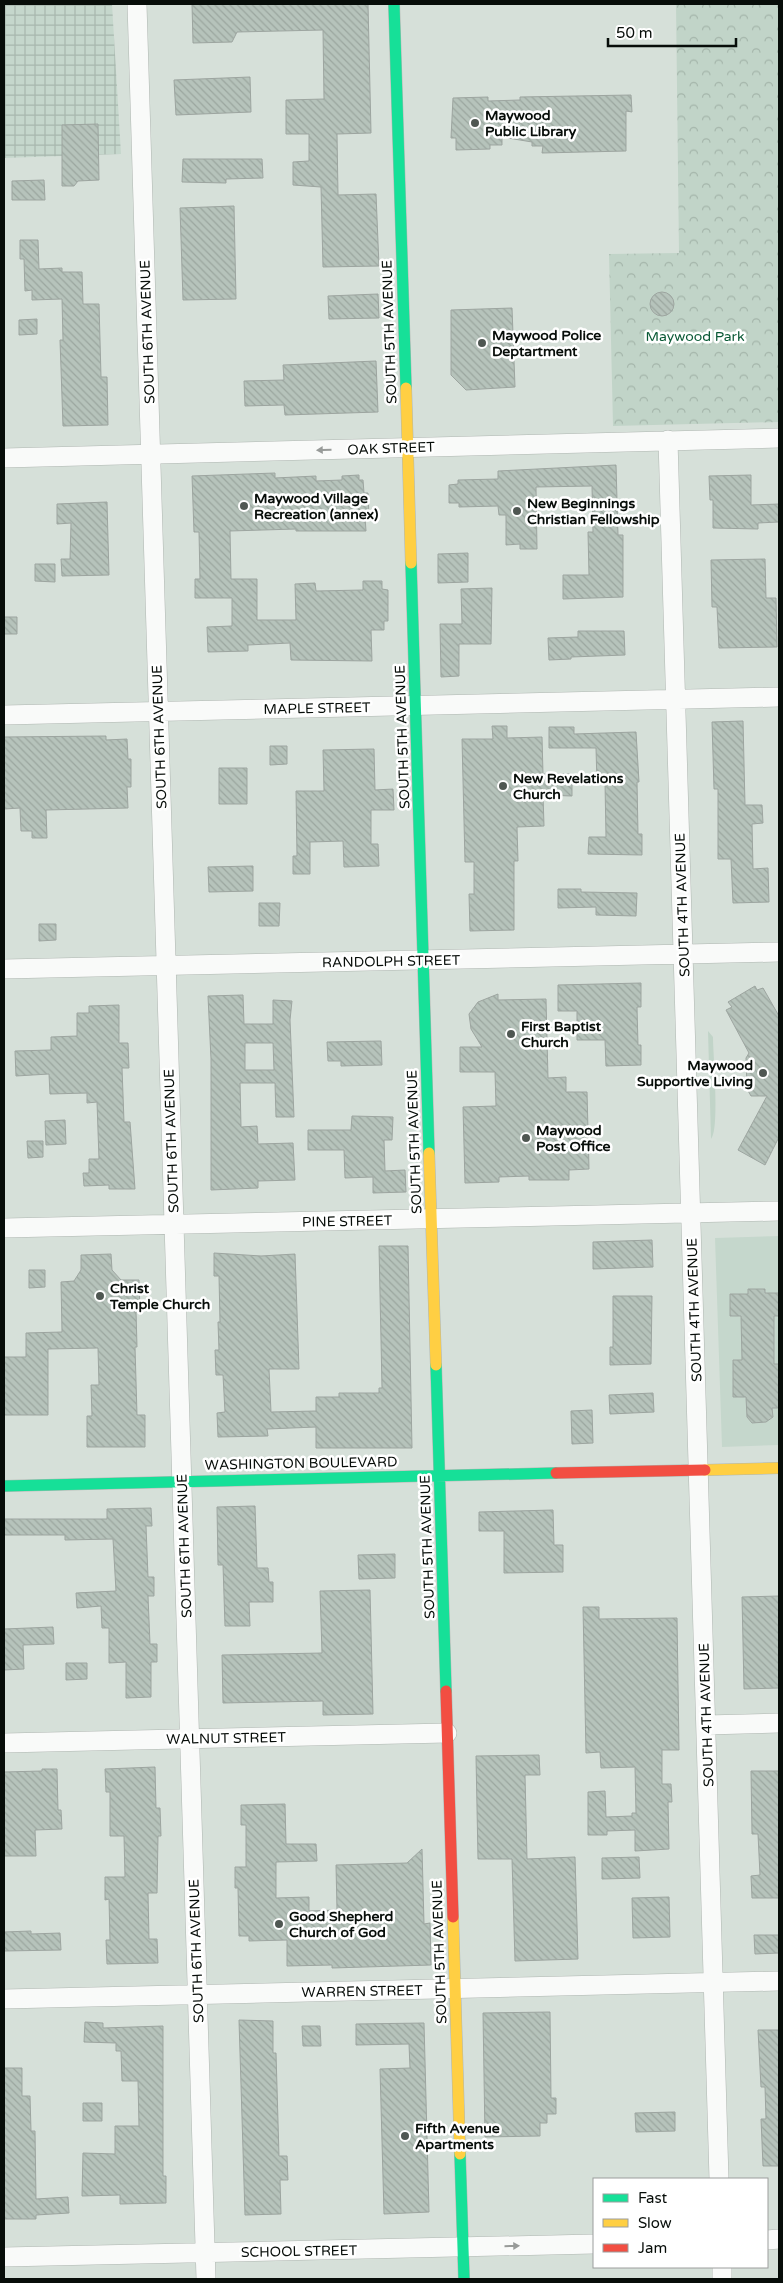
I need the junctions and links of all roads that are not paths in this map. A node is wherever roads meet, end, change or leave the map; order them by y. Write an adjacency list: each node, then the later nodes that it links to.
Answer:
1 (136, 4): 6 (street, SOUTH 6TH AVENUE)
2 (394, 4): 5 (street, SOUTH 5TH AVENUE)
3 (779, 438): 4 (street, OAK STREET)
4 (668, 440): 5 (street, OAK STREET); 9 (street, SOUTH 4TH AVENUE)
5 (408, 448): 6 (street, OAK STREET, one-way to 6); 10 (street, SOUTH 5TH AVENUE)
6 (150, 454): 7 (street, OAK STREET); 11 (street, SOUTH 6TH AVENUE)
7 (4, 458)
8 (779, 697): 9 (street, MAPLE STREET)
9 (676, 699): 10 (street, MAPLE STREET); 14 (street, SOUTH 4TH AVENUE)
10 (416, 705): 11 (street, MAPLE STREET); 15 (street, SOUTH 5TH AVENUE)
11 (158, 711): 12 (street, MAPLE STREET); 16 (street, SOUTH 6TH AVENUE)
12 (4, 715)
13 (779, 952): 14 (street, RANDOLPH STREET)
14 (683, 954): 15 (street, RANDOLPH STREET); 19 (street, SOUTH 4TH AVENUE)
15 (424, 960): 16 (street, RANDOLPH STREET); 20 (street, SOUTH 5TH AVENUE)
16 (166, 966): 17 (street, RANDOLPH STREET); 21 (street, SOUTH 6TH AVENUE)
17 (4, 969)
18 (779, 1211): 19 (street, PINE STREET)
19 (691, 1213): 20 (street, PINE STREET); 24 (street, SOUTH 4TH AVENUE)
20 (432, 1219): 21 (street, PINE STREET); 25 (street, SOUTH 5TH AVENUE)
21 (174, 1224): 22 (street, PINE STREET); 26 (street, SOUTH 6TH AVENUE)
22 (4, 1228)
23 (779, 1468): 24 (street, WASHINGTON BOULEVARD)
24 (698, 1471): 25 (street, WASHINGTON BOULEVARD); 29 (street, SOUTH 4TH AVENUE)
25 (440, 1475): 26 (street, WASHINGTON BOULEVARD); 30 (street, SOUTH 5TH AVENUE)
26 (182, 1481): 27 (street, WASHINGTON BOULEVARD); 31 (street, SOUTH 6TH AVENUE)
27 (4, 1486)
28 (779, 1723): 29 (street)
29 (706, 1725): 34 (street, SOUTH 4TH AVENUE)
30 (447, 1733): 31 (street, WALNUT STREET); 35 (street, SOUTH 5TH AVENUE)
31 (190, 1739): 32 (street, WALNUT STREET); 36 (street, SOUTH 6TH AVENUE)
32 (4, 1743)
33 (779, 1981): 34 (street, WARREN STREET)
34 (714, 1982): 35 (street, WARREN STREET); 38 (street, SOUTH 4TH AVENUE)
35 (455, 1990): 36 (street, WARREN STREET); 40 (street, SOUTH 5TH AVENUE)
36 (197, 1995): 37 (street, WARREN STREET); 41 (street, SOUTH 6TH AVENUE)
37 (4, 1999)
38 (719, 2178)
39 (593, 2244): 40 (street, SCHOOL STREET, one-way to 39)
40 (463, 2247): 41 (street, SCHOOL STREET); 44 (street, SOUTH 5TH AVENUE)
41 (205, 2253): 42 (street, SCHOOL STREET); 43 (street, SOUTH 6TH AVENUE)
42 (4, 2257)
43 (206, 2279)
44 (464, 2279)

